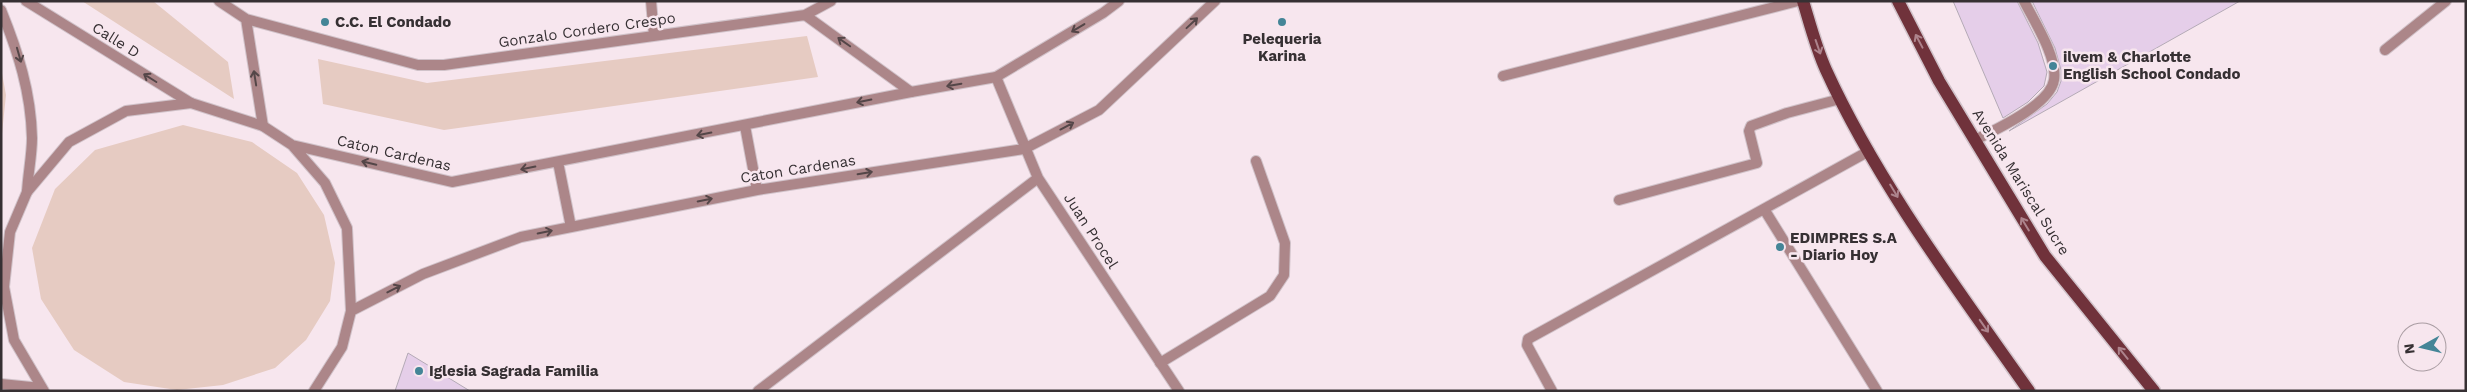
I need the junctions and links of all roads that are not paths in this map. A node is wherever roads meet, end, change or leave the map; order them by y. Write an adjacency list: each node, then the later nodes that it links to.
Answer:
1 (26, 1): 21 (street, Calle D, one-way to 1)
2 (219, 1): 14 (street, Gonzalo Cordero Crespo)
3 (651, 1): 15 (street)
4 (831, 1): 13 (street)
5 (1119, 1): 18 (street, Caton Cardenas, one-way to 18)
6 (1215, 1): 26 (street, Caton Cardenas, one-way to 6)
7 (1798, 1): 17 (street)
8 (1802, 1): 20 (main road, one-way to 20)
9 (1898, 1): 24 (main road, Avenida Mariscal Sucre, one-way to 9)
10 (2024, 1): 24 (street)
11 (2446, 1): 16 (street)
12 (1, 10): 32 (street, one-way to 32)
13 (806, 15): 15 (street, Gonzalo Cordero Crespo); 19 (street, one-way to 13)
14 (246, 20): 15 (street, Gonzalo Cordero Crespo); 22 (street, one-way to 14)
15 (654, 36)
16 (2385, 50)
17 (1503, 76)
18 (996, 78): 19 (street, Caton Cardenas, one-way to 19); 26 (street, Juan Procel)
19 (911, 92): 23 (street, Caton Cardenas, one-way to 23)
20 (1840, 99): 27 (main road); 33 (street)
21 (191, 103): 22 (street); 32 (street)
22 (263, 126): 25 (street)
23 (745, 126): 29 (street, Caton Cardenas, one-way to 29); 31 (street)
24 (1975, 140): 47 (main road, Avenida Mariscal Sucre, one-way to 24)
25 (292, 145): 29 (street, Caton Cardenas, one-way to 25); 37 (street)
26 (1024, 149): 30 (street, Juan Procel); 31 (street, Caton Cardenas, one-way to 26)
27 (1869, 151): 34 (street); 46 (main road, one-way to 46)
28 (1256, 161): 38 (street)
29 (558, 162): 35 (street)
30 (1038, 178): 38 (street, Juan Procel); 42 (street)
31 (757, 190): 35 (street, Caton Cardenas, one-way to 31)
32 (27, 192): 36 (street)
33 (1619, 200)
34 (1764, 209): 44 (street); 45 (street)
35 (571, 227): 37 (street, Caton Cardenas, one-way to 35)
36 (6, 235): 40 (street)
37 (351, 311): 41 (street)
38 (1160, 363): 43 (street, Juan Procel)
39 (1, 384): 40 (street)
40 (42, 390)
41 (314, 391)
42 (758, 391)
43 (1179, 391)
44 (1552, 391)
45 (1877, 391)
46 (2029, 391)
47 (2154, 391)

